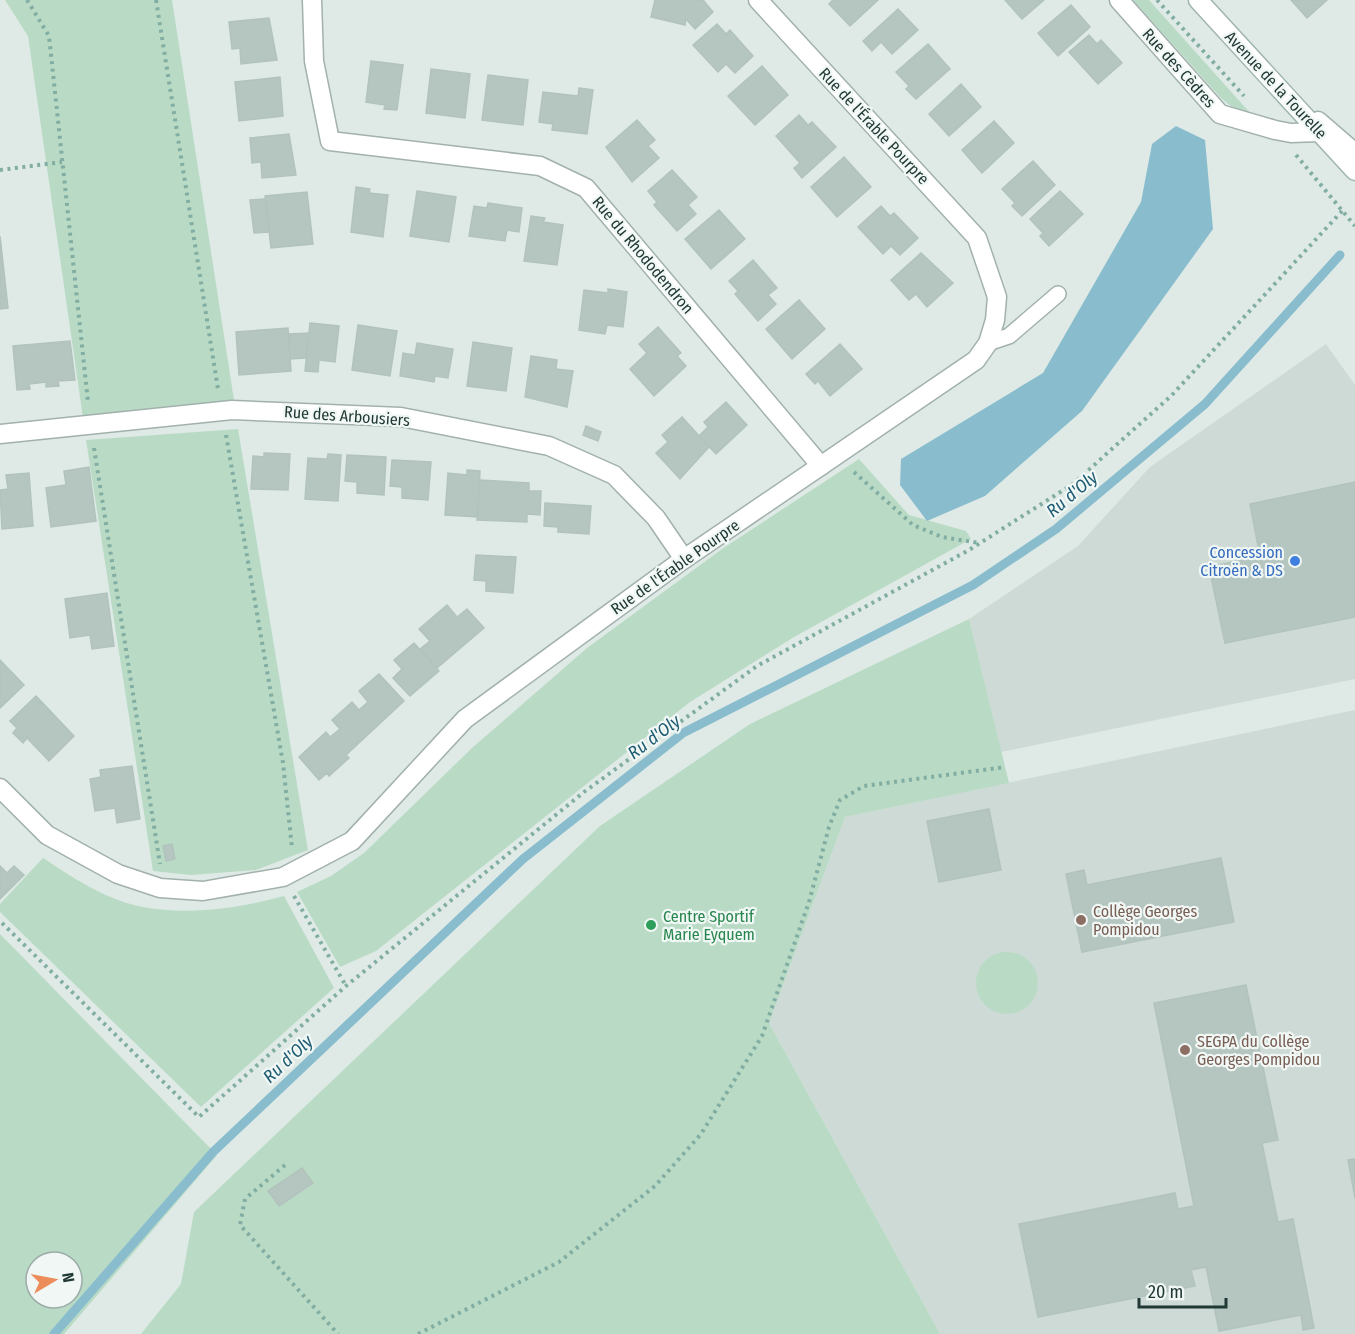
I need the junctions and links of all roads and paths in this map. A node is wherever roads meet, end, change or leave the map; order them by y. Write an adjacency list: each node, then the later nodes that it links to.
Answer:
1 (27, 0): 10 (path)
2 (156, 0): 17 (path)
3 (312, 0): 20 (street, Rue du Rhododendron)
4 (758, 0): 15 (street, Rue de l'Érable Pourpre)
5 (1119, 0): 8 (street, Rue des Cèdres)
6 (1197, 0): 7 (street, Avenue de la Tourelle)
7 (1277, 86): 8 (street, Avenue de la Tourelle); 9 (street)
8 (1319, 132): 12 (street, Avenue de la Tourelle)
9 (1355, 153)
10 (63, 162): 11 (path); 16 (path)
11 (0, 170)
12 (1355, 171)
13 (1343, 210): 21 (path)
14 (1058, 294): 15 (lane)
15 (987, 342): 20 (street, Rue de l'Érable Pourpre)
16 (89, 411)
17 (222, 411): 18 (street, Rue des Arbousiers); 22 (street, Rue des Arbousiers); 26 (path)
18 (0, 434)
19 (93, 441): 25 (path)
20 (828, 461): 21 (path); 22 (street, Rue de l'Érable Pourpre)
21 (980, 543): 28 (path)
22 (684, 559): 26 (street, Rue de l'Érable Pourpre)
23 (1005, 767): 31 (path)
24 (0, 788): 26 (street, Rue de l'Érable Pourpre)
25 (160, 866)
26 (284, 877): 28 (path)
27 (2, 923): 28 (path)
28 (346, 986)
29 (285, 1165): 30 (path)
30 (338, 1334)
31 (418, 1334)

